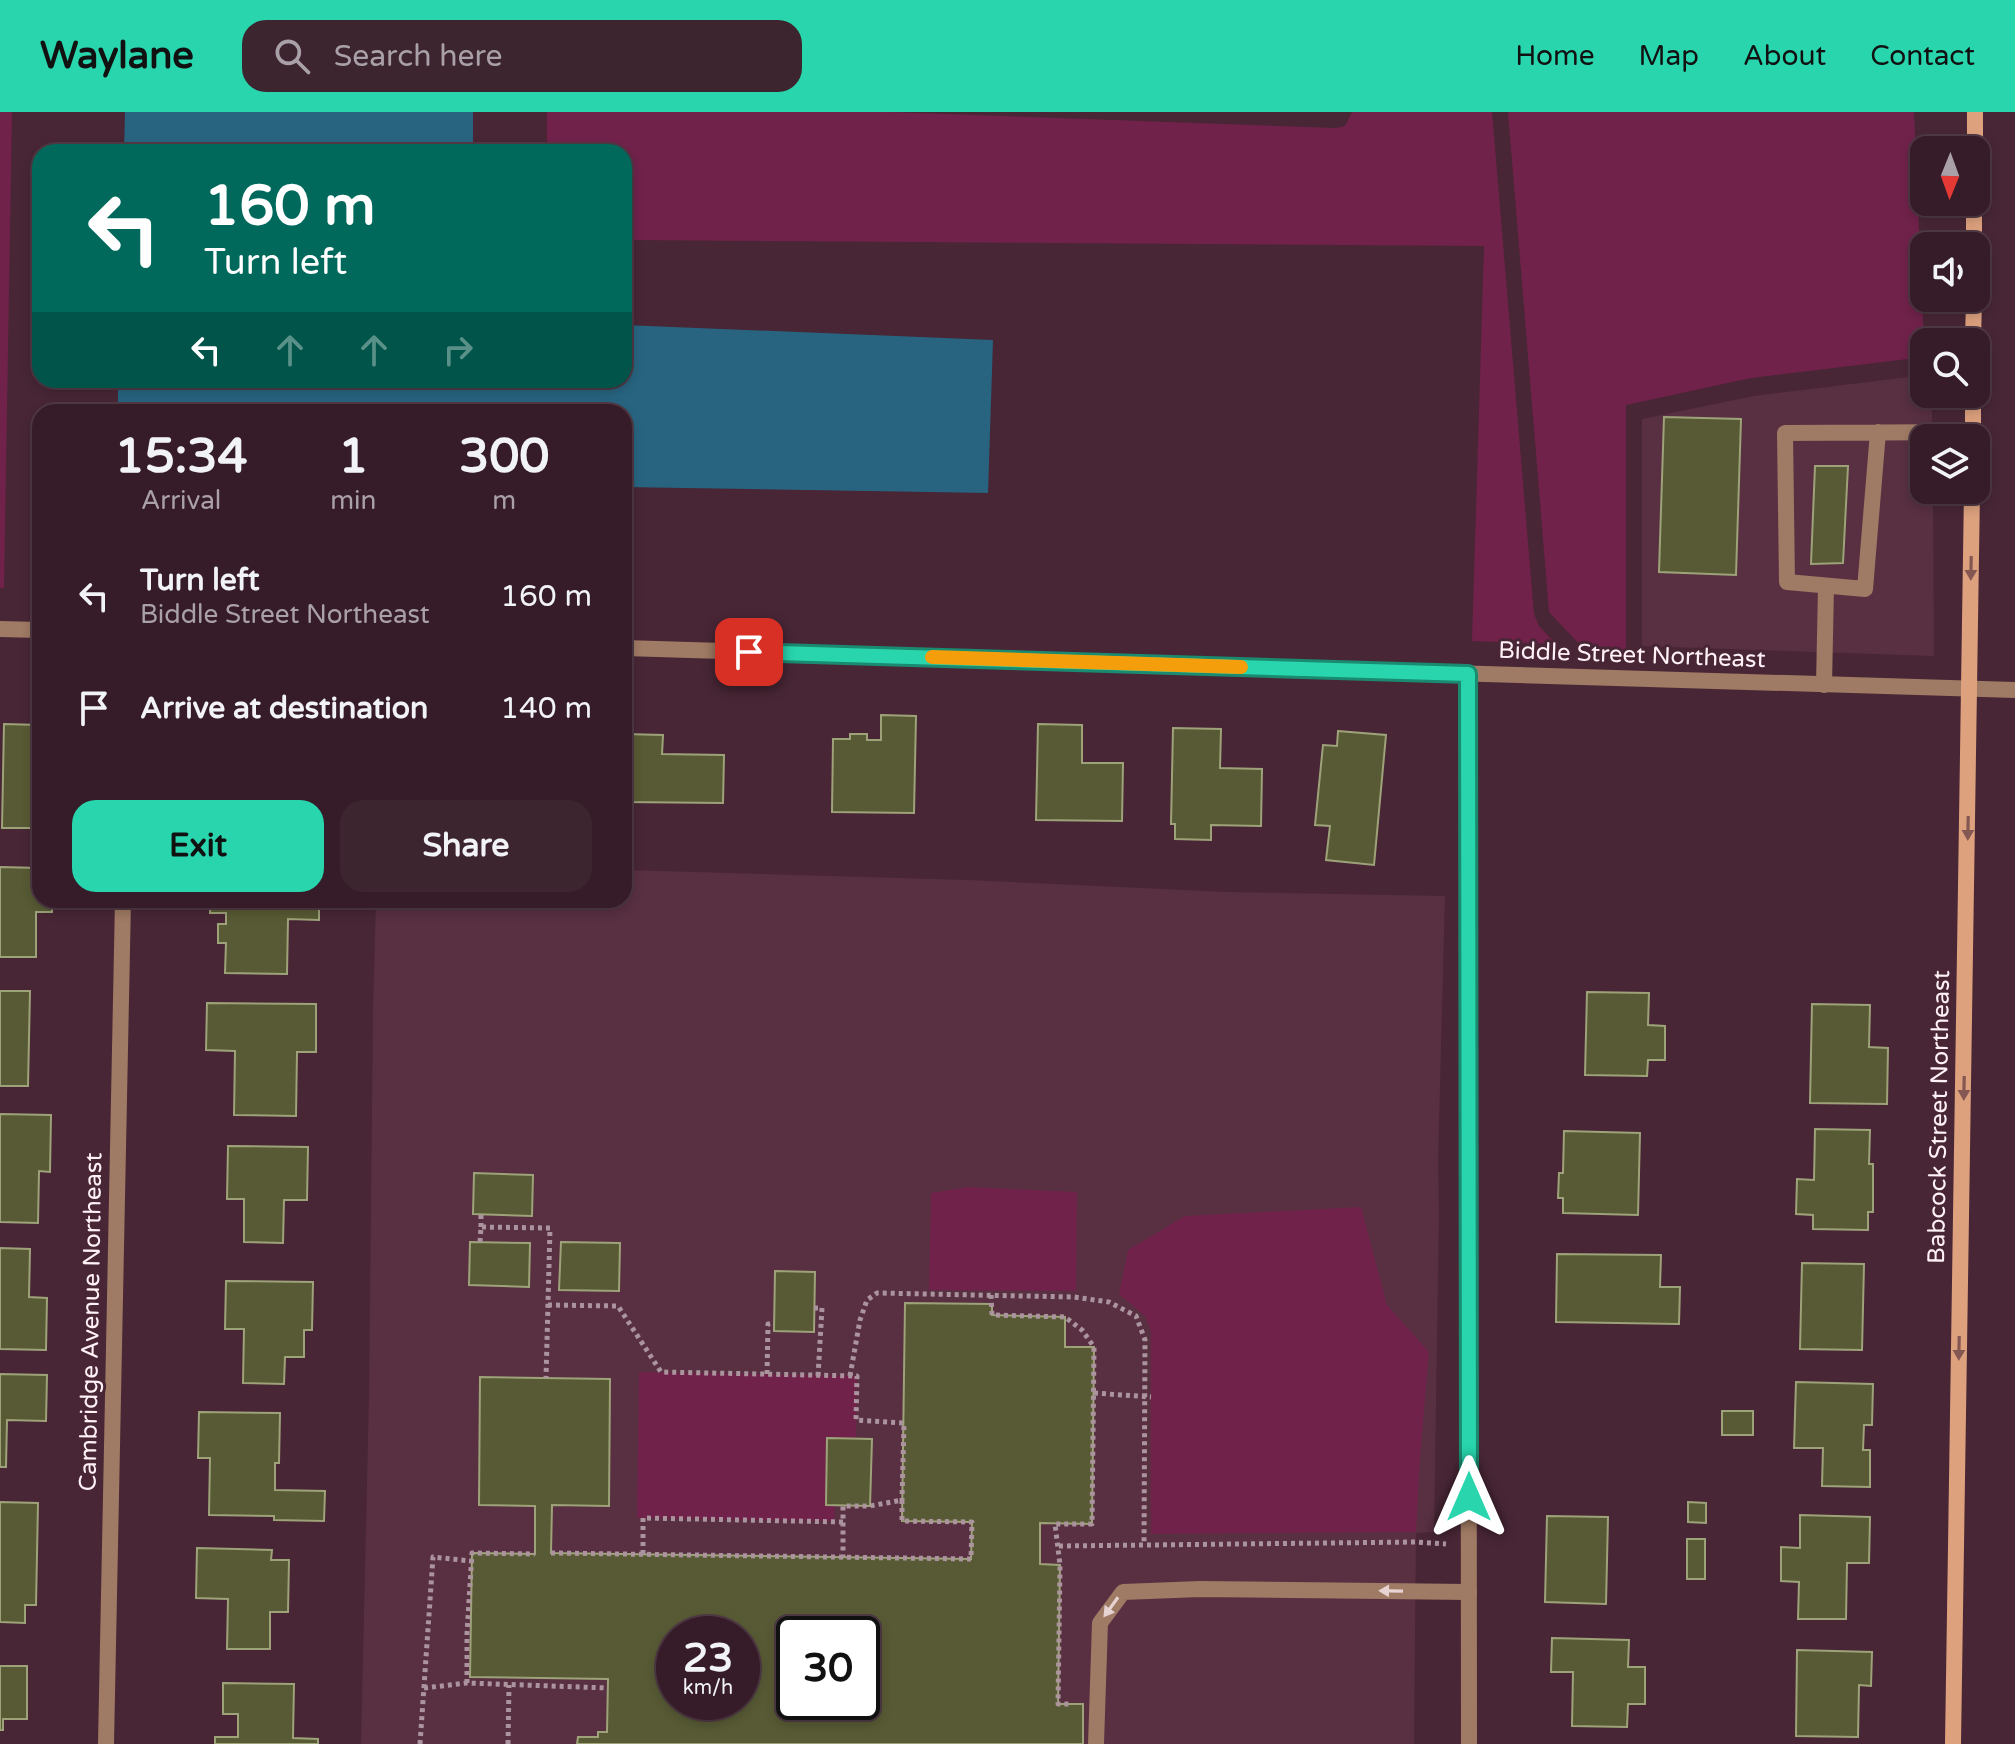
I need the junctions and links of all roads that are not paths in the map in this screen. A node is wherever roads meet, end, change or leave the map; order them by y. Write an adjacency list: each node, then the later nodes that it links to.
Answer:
1 (1975, 112): 2 (main road)
2 (1975, 136)
3 (1878, 432): 4 (street); 6 (street); 6 (street)
4 (1910, 433)
5 (1972, 504): 12 (main road, Babcock Street Northeast, one-way to 12)
6 (1826, 586): 11 (street)
7 (0, 629): 8 (street)
8 (32, 630)
9 (632, 648): 10 (street, Biddle Street Northeast)
10 (1468, 674): 11 (street, Biddle Street Northeast); 15 (street)
11 (1824, 685): 12 (street, Biddle Street Northeast)
12 (1970, 689): 13 (street, Biddle Street Northeast); 19 (main road, Babcock Street Northeast, one-way to 19)
13 (2015, 690)
14 (123, 908): 16 (street, Cambridge Avenue Northeast)
15 (1469, 1592): 17 (street, one-way to 17); 18 (street)
16 (106, 1744)
17 (1096, 1744)
18 (1469, 1744)
19 (1953, 1744)

